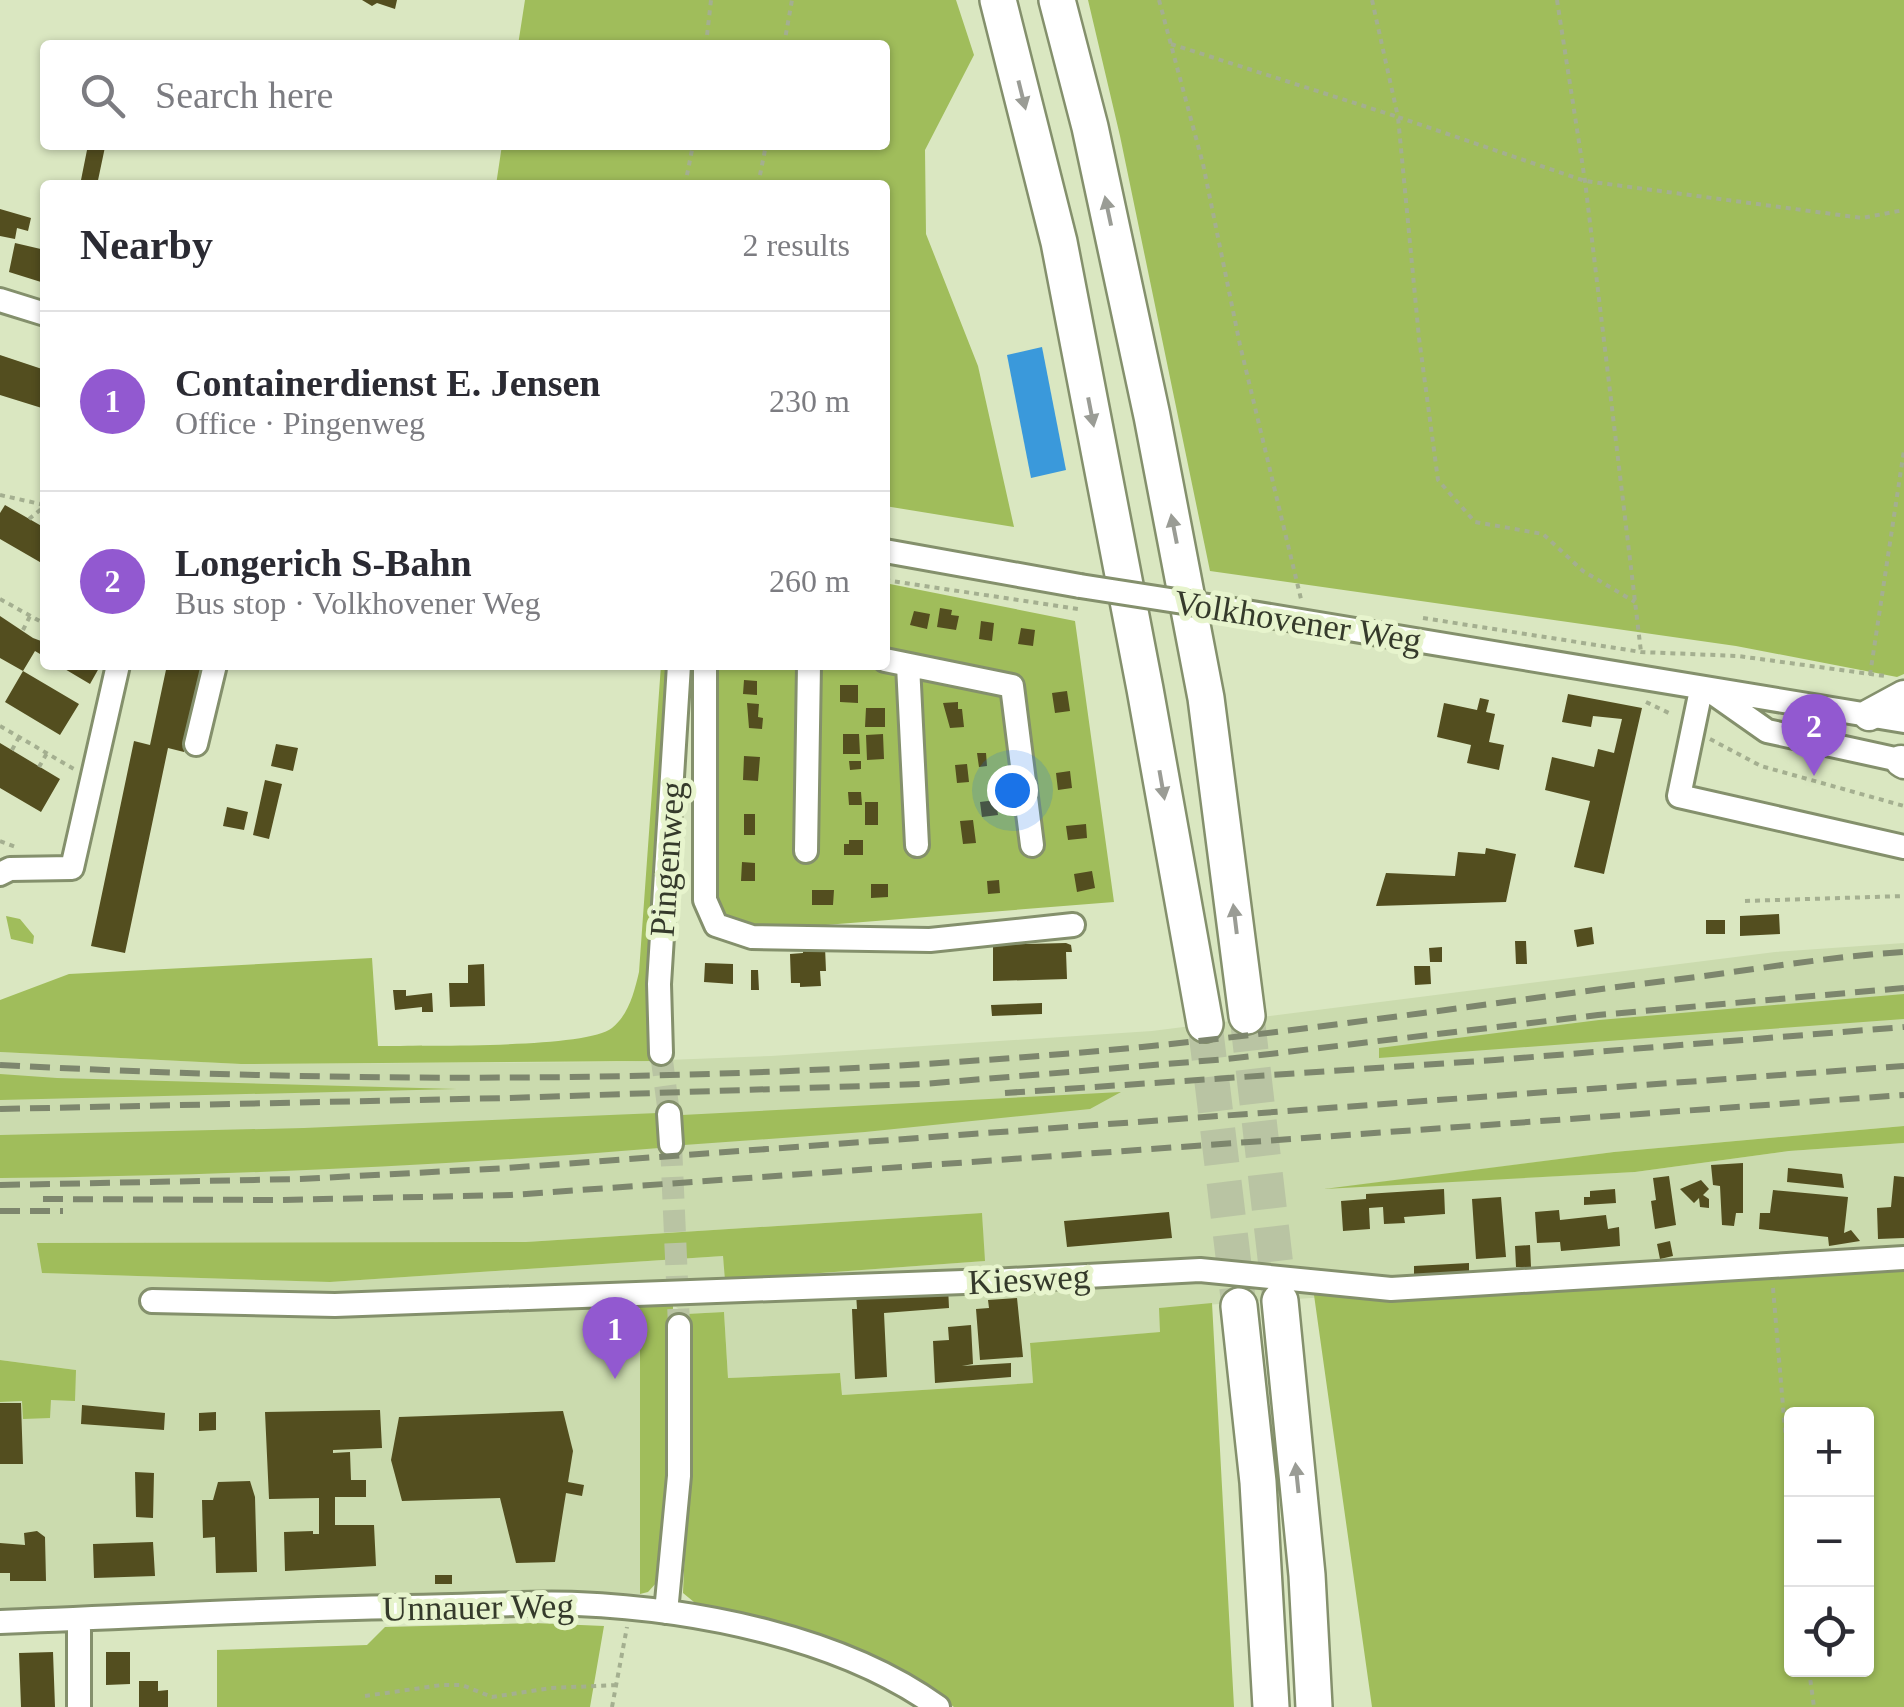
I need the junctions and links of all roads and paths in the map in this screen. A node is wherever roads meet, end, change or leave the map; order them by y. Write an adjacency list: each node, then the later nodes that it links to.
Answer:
1 (711, 0): 8 (path)
2 (792, 0): 9 (path)
3 (998, 0): 67 (highway, one-way to 67)
4 (1057, 0): 66 (highway, one-way to 4)
5 (1160, 0): 10 (path)
6 (1372, 0): 11 (path)
7 (1557, 0): 16 (path)
8 (707, 40)
9 (785, 40)
10 (1171, 44): 11 (path); 28 (path)
11 (1398, 117): 16 (path); 29 (path)
12 (692, 150): 14 (path)
13 (765, 150): 15 (path)
14 (686, 180)
15 (759, 180)
16 (1585, 180): 17 (path); 29 (path)
17 (1904, 210)
18 (0, 300): 19 (street)
19 (40, 312)
20 (1904, 450): 42 (path)
21 (0, 495): 22 (path)
22 (40, 505)
23 (40, 510): 24 (path)
24 (29, 519)
25 (890, 551): 44 (street, Volkhovener Weg, bridge)
26 (890, 581): 30 (path)
27 (0, 598): 31 (path)
28 (1301, 598)
29 (1635, 602): 35 (path)
30 (1084, 610)
31 (30, 616): 33 (path); 34 (path)
32 (1415, 616): 35 (path)
33 (40, 621)
34 (23, 630)
35 (1642, 652): 42 (path)
36 (896, 662): 58 (street); 59 (street)
37 (117, 670): 56 (street)
38 (214, 670): 51 (street)
39 (679, 670): 68 (street, Pingenweg)
40 (705, 670): 65 (street)
41 (809, 670): 61 (street)
42 (1870, 675): 43 (path)
43 (1900, 686): 46 (main road)
44 (1706, 690): 46 (street, Volkhovener Weg); 49 (street); 54 (street, Volkhovener Weg)
45 (1647, 702): 49 (path)
46 (1869, 715): 47 (street, Volkhovener Weg)
47 (1904, 721)
48 (0, 726): 50 (path)
49 (1693, 728): 57 (path); 60 (street)
50 (19, 737): 52 (path); 53 (path)
51 (196, 744)
52 (12, 750)
53 (46, 753): 55 (path); 56 (path)
54 (1903, 762)
55 (39, 766)
56 (92, 780): 62 (street)
57 (1904, 806)
58 (917, 845)
59 (1032, 845)
60 (1904, 847)
61 (806, 851)
62 (0, 874)
63 (1904, 896): 64 (path)
64 (1744, 901)
65 (1072, 925)
66 (1248, 1016)
67 (1206, 1024)
68 (661, 1053)
69 (669, 1114): 70 (street)
70 (671, 1144)
71 (1904, 1258): 72 (street, Kiesweg)
72 (1772, 1266): 73 (street, Kiesweg); 78 (path)
73 (152, 1302)
74 (1280, 1302): 79 (highway, one-way to 74)
75 (1239, 1306): 77 (highway)
76 (679, 1326): 81 (street)
77 (1258, 1482): 90 (highway); 91 (highway)
78 (1790, 1497)
79 (1307, 1575): 92 (highway); 93 (highway)
80 (632, 1608): 81 (street, Unnauer Weg); 82 (street, Unnauer Weg); 85 (path)
81 (666, 1612): 89 (street, Unnauer Weg)
82 (79, 1619): 83 (street, Unnauer Weg); 87 (street)
83 (0, 1622)
84 (1810, 1677): 94 (path)
85 (617, 1685): 86 (path); 88 (path)
86 (365, 1696)
87 (79, 1707)
88 (612, 1707)
89 (938, 1707)
90 (1248, 1707)
91 (1271, 1707)
92 (1314, 1707)
93 (1337, 1707)
94 (1814, 1707)

